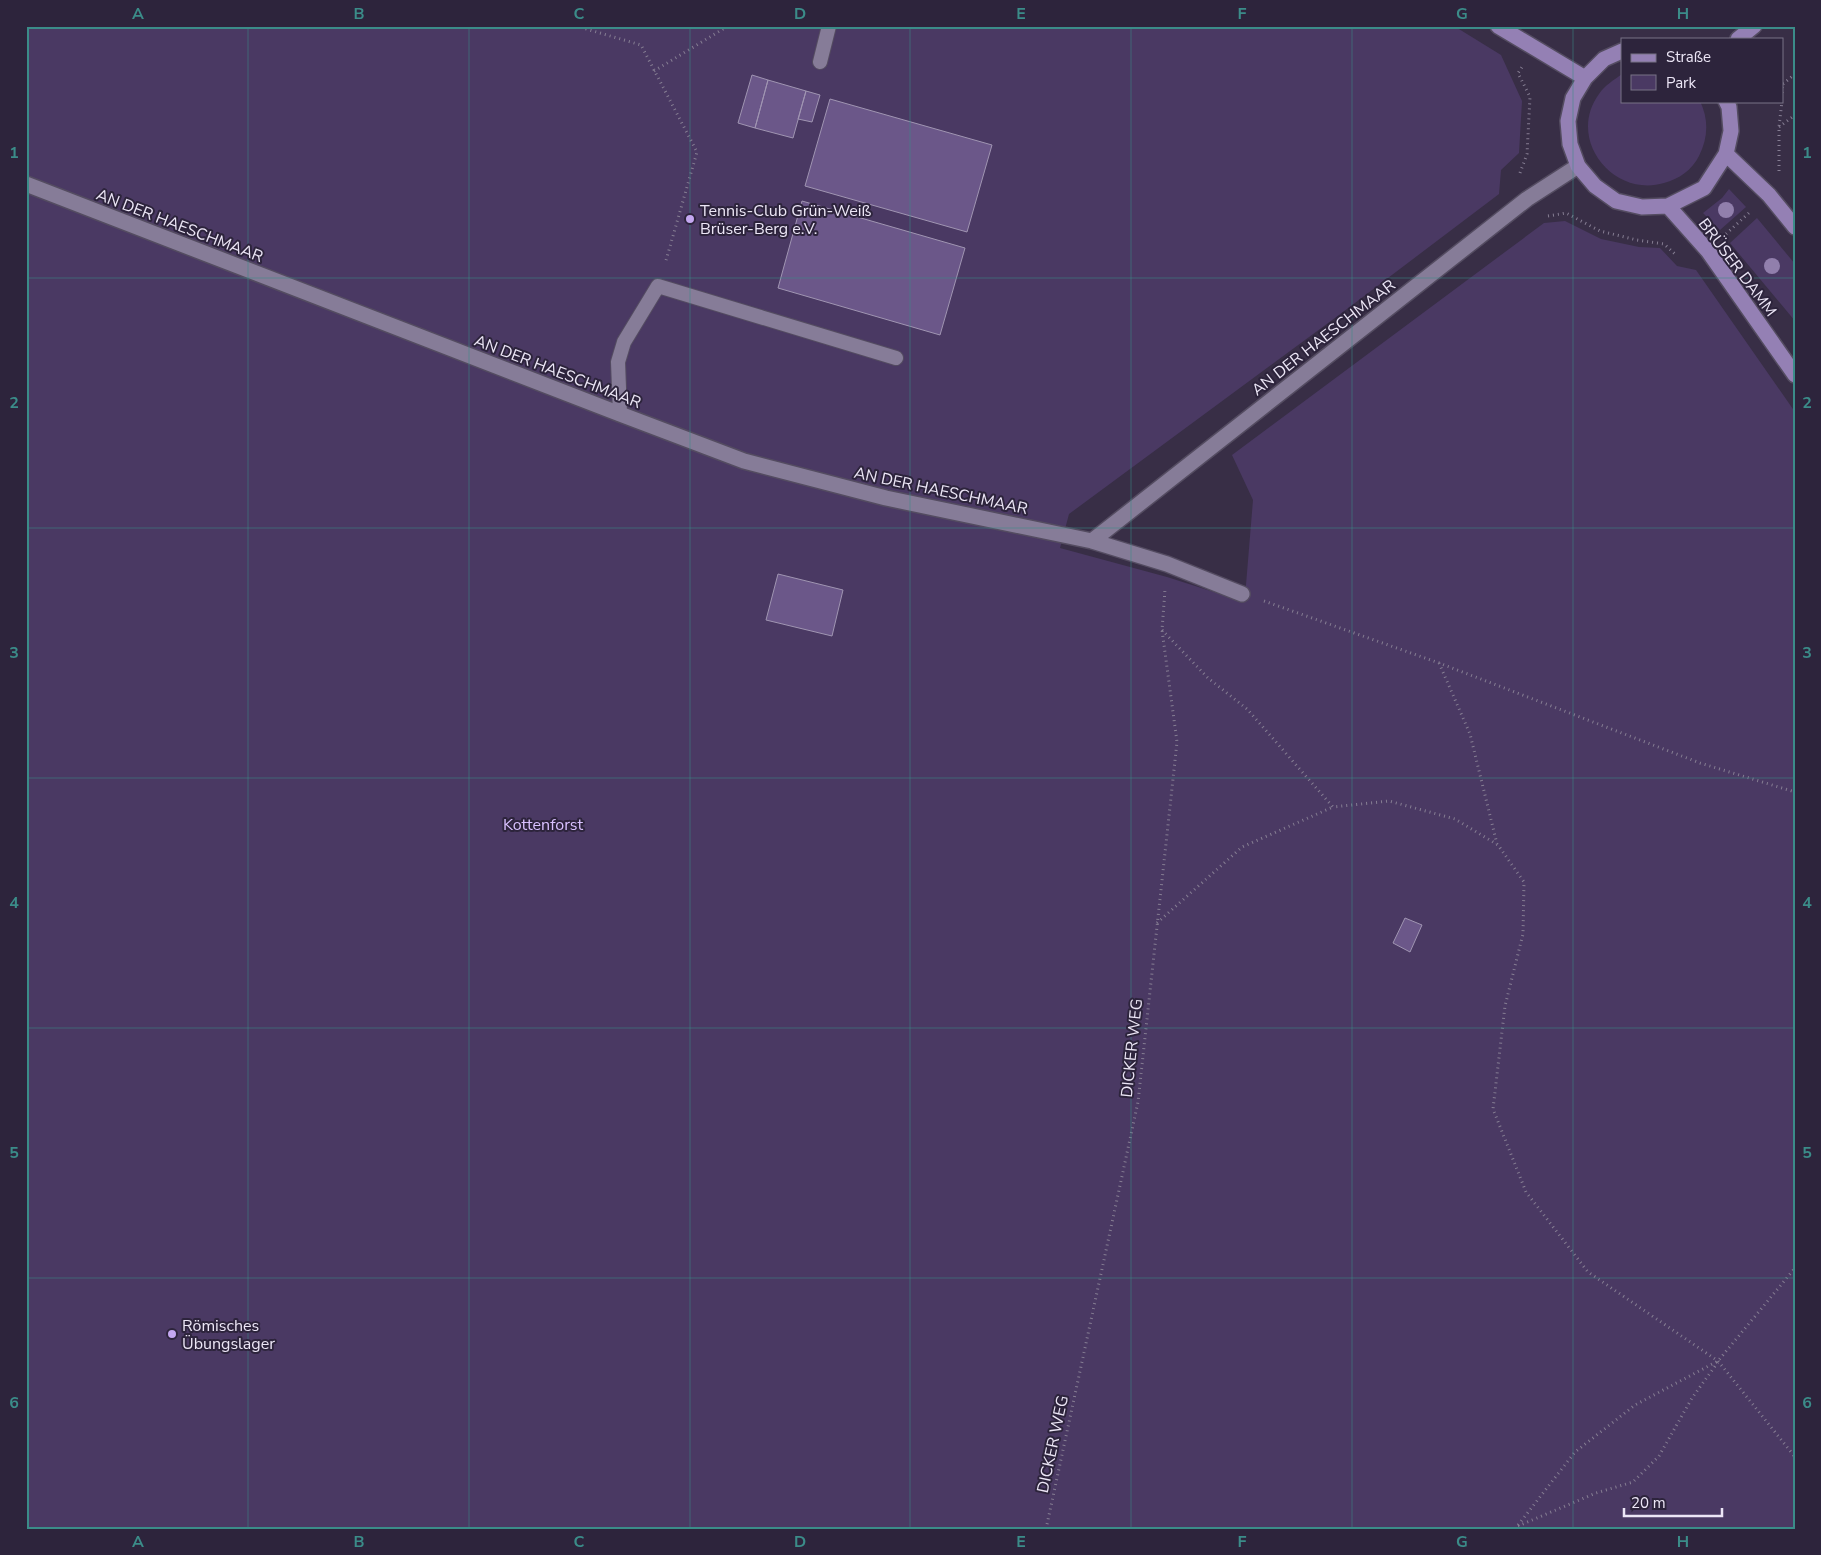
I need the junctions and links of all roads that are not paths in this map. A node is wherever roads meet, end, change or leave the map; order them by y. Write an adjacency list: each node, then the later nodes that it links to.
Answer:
1 (829, 26): 6 (lane)
2 (1498, 26): 7 (street)
3 (1754, 26): 4 (street)
4 (1739, 38)
5 (1621, 51): 7 (street)
6 (820, 62)
7 (1585, 78): 10 (street)
8 (1726, 102): 9 (street)
9 (1726, 154): 12 (street); 13 (street)
10 (1578, 166): 12 (street); 17 (street, AN DER HAESCHMAAR)
11 (26, 184): 16 (street, AN DER HAESCHMAAR)
12 (1668, 206): 15 (street, BRÜSER DAMM)
13 (1795, 227)
14 (896, 358): 16 (lane)
15 (1795, 375)
16 (620, 414): 17 (street, AN DER HAESCHMAAR)
17 (1092, 541): 18 (street, AN DER HAESCHMAAR)
18 (1242, 594)

